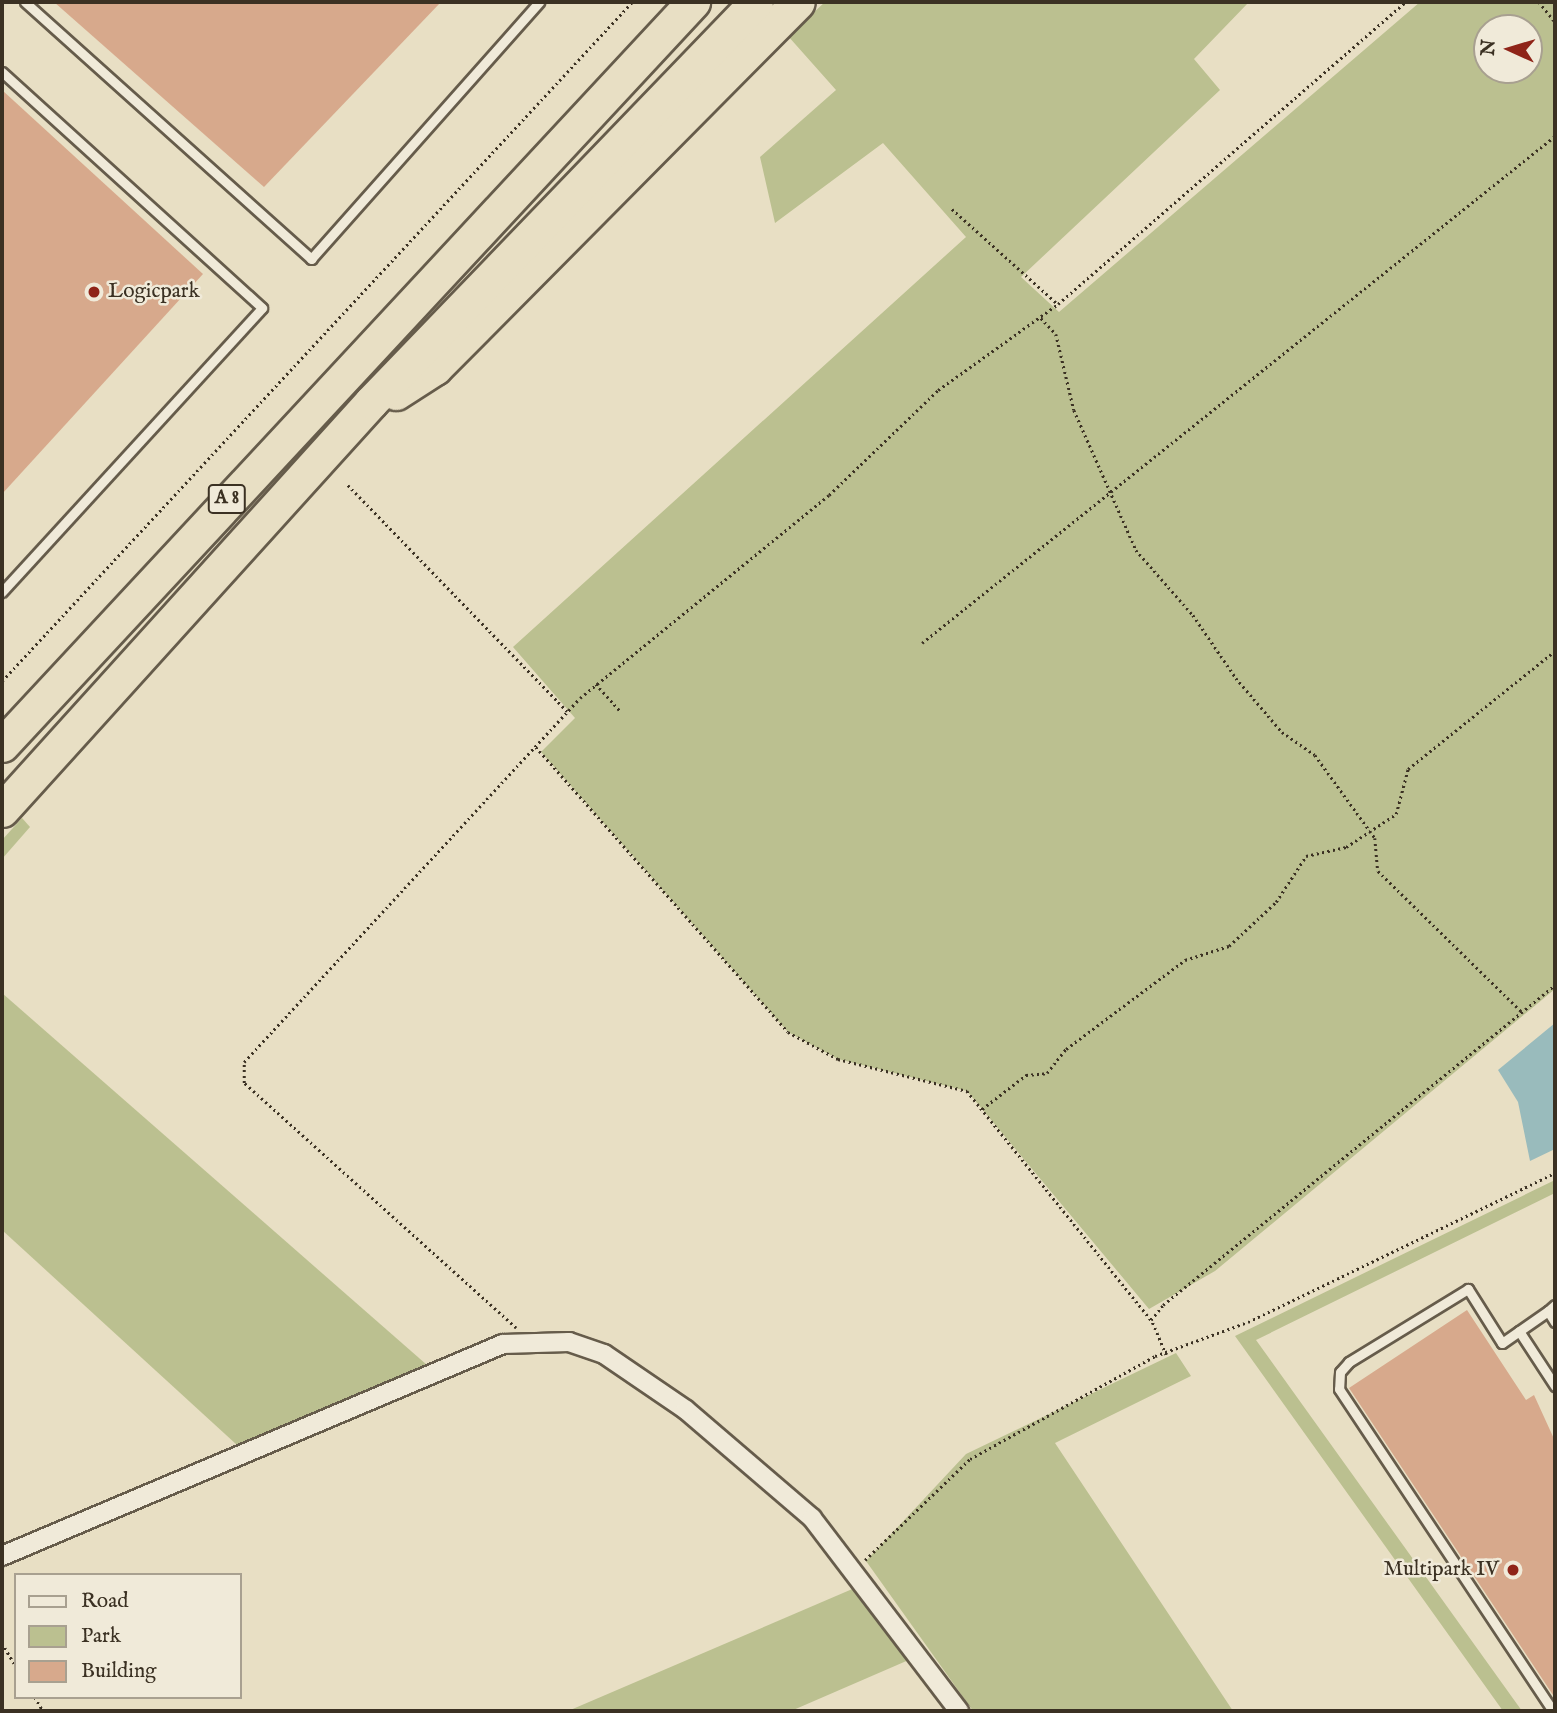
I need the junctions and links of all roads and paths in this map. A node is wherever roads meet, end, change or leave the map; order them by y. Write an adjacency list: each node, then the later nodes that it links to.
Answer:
1 (25, 2): 2 (lane)
2 (539, 2)
3 (632, 2): 21 (path)
4 (693, 2): 25 (highway, A 8)
5 (755, 2): 15 (highway, A 8)
6 (798, 2): 15 (highway)
7 (1406, 2): 13 (path)
8 (1539, 2): 9 (path)
9 (1555, 22)
10 (2, 72): 18 (lane)
11 (1555, 136): 17 (path)
12 (952, 209): 13 (path)
13 (1058, 304): 14 (path)
14 (1041, 318): 17 (path); 22 (path)
15 (371, 402): 27 (highway, A 8)
16 (348, 485): 23 (path)
17 (1110, 497): 19 (path); 28 (path)
18 (2, 592)
19 (922, 643)
20 (1555, 651): 28 (path)
21 (2, 681)
22 (596, 684): 23 (path); 24 (path)
23 (567, 711): 26 (path)
24 (621, 712)
25 (2, 745)
26 (535, 746): 31 (path); 37 (path)
27 (2, 810)
28 (1370, 831): 30 (path); 31 (path)
29 (1555, 985): 30 (path)
30 (1522, 1012): 34 (path)
31 (982, 1110): 34 (path)
32 (1555, 1172): 38 (path)
33 (1552, 1308): 35 (lane); 36 (lane)
34 (1151, 1320): 38 (path)
35 (1555, 1322)
36 (1519, 1331): 39 (lane); 45 (lane)
37 (529, 1339): 40 (street); 41 (street)
38 (1166, 1354): 41 (path)
39 (1555, 1386)
40 (2, 1556)
41 (854, 1570): 44 (street)
42 (2, 1643): 43 (path)
43 (14, 1663)
44 (958, 1711)
45 (1553, 1711)

